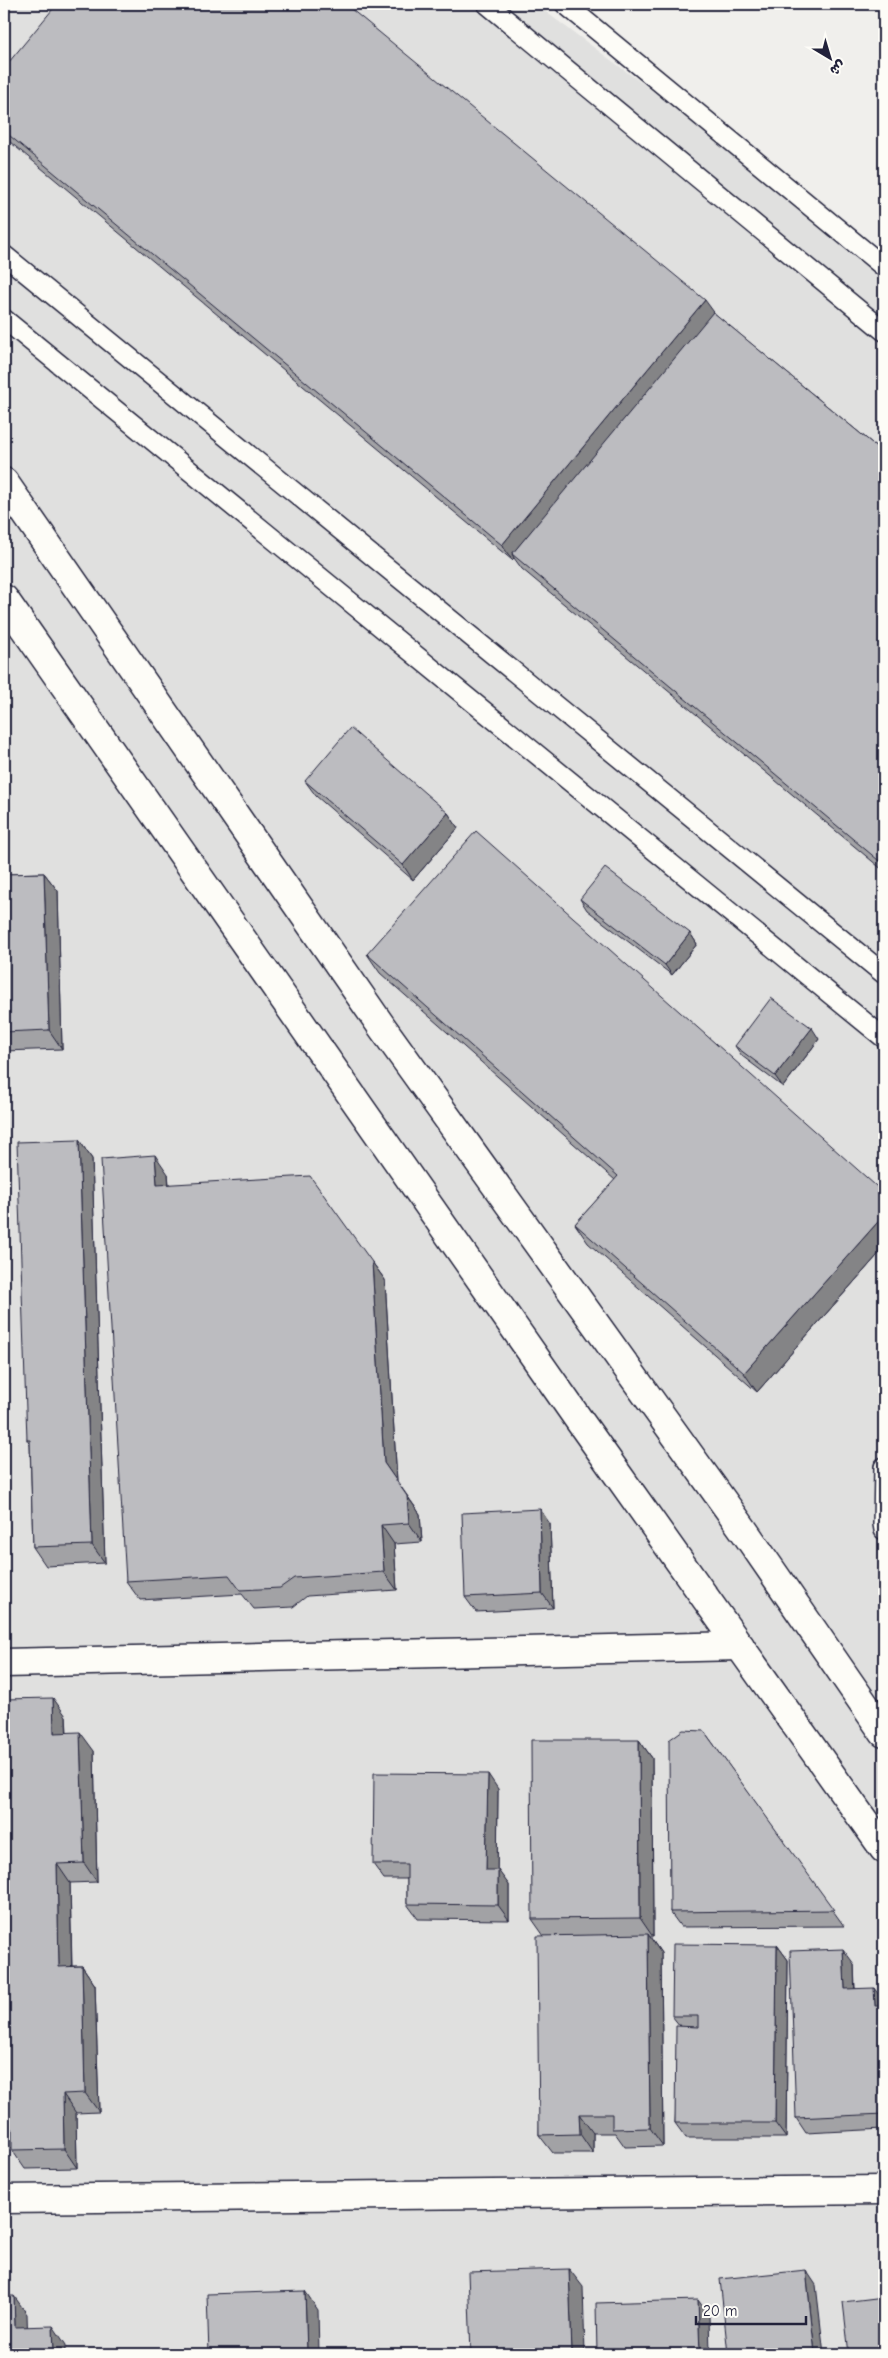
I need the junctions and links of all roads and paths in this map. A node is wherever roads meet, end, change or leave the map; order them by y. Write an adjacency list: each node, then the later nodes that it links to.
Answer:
1 (487, 4): 6 (lane)
2 (565, 4): 4 (lane)
3 (4, 255): 9 (lane)
4 (884, 267)
5 (4, 319): 10 (lane)
6 (884, 331)
7 (4, 482): 15 (street)
8 (4, 599): 13 (street)
9 (884, 974)
10 (884, 1038)
11 (884, 1467): 12 (lane)
12 (884, 1530)
13 (740, 1646): 14 (street); 16 (street)
14 (4, 1663)
15 (884, 1732)
16 (884, 1849)
17 (884, 2190): 18 (street)
18 (4, 2199)

